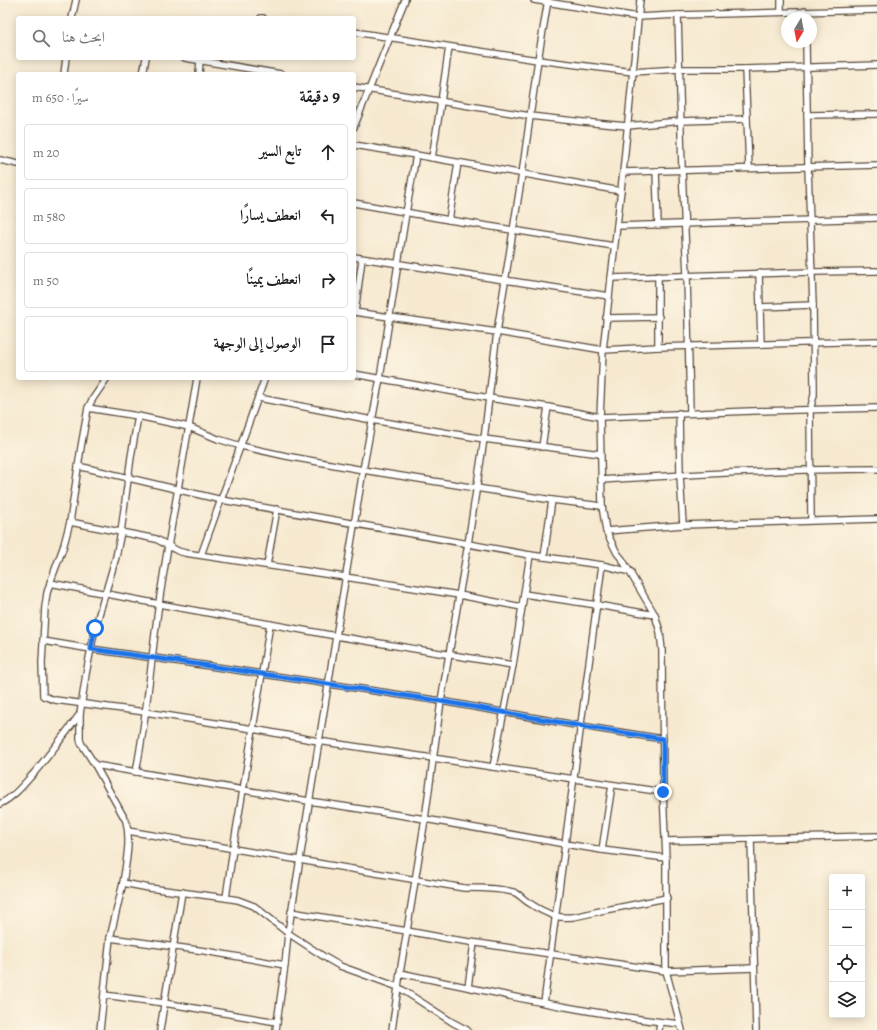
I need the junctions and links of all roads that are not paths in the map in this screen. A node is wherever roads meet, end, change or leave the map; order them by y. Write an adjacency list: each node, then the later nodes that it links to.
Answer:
1 (76, 0): 11 (street)
2 (405, 0): 14 (street)
3 (534, 0): 6 (street)
4 (640, 0): 12 (street)
5 (781, 0): 8 (street)
6 (548, 1): 12 (street); 20 (street)
7 (877, 10): 9 (street)
8 (781, 12): 10 (street)
9 (805, 12)
10 (678, 15): 12 (street); 23 (street)
11 (72, 16)
12 (638, 17): 29 (street)
13 (356, 32): 14 (street)
14 (390, 38): 15 (street); 31 (street)
15 (449, 46): 20 (street); 32 (street)
16 (806, 48): 22 (street)
17 (66, 60): 26 (street)
18 (146, 60): 27 (street)
19 (200, 60): 25 (street); 28 (street)
20 (538, 60): 29 (street); 35 (street)
21 (877, 65): 22 (street)
22 (806, 67): 24 (street); 34 (street)
23 (679, 69): 24 (street); 29 (street); 37 (street)
24 (745, 69): 36 (street)
25 (252, 71)
26 (64, 72)
27 (143, 72)
28 (198, 72)
29 (633, 72): 39 (street)
30 (356, 87): 31 (street)
31 (368, 90): 32 (street); 38 (street)
32 (442, 102): 35 (street); 42 (street)
33 (877, 114): 34 (street)
34 (807, 115): 48 (street)
35 (530, 116): 39 (street); 52 (street)
36 (748, 119): 37 (street); 47 (street)
37 (681, 121): 39 (street); 49 (street)
38 (356, 122)
39 (627, 126): 51 (street)
40 (356, 145): 41 (street)
41 (416, 155): 42 (street); 55 (street)
42 (432, 158): 44 (street)
43 (0, 160): 45 (street)
44 (458, 163): 52 (street); 57 (street)
45 (16, 164)
46 (877, 165): 48 (street)
47 (750, 168): 48 (street); 49 (street)
48 (808, 168): 58 (street)
49 (682, 170): 50 (street); 60 (street)
50 (656, 171): 51 (street); 59 (street)
51 (623, 172): 53 (street)
52 (522, 174): 53 (street); 62 (street)
53 (621, 191): 61 (street)
54 (356, 203): 55 (street)
55 (406, 213): 57 (street); 66 (street)
56 (877, 218): 58 (street)
57 (449, 220): 62 (street)
58 (810, 220): 60 (street); 68 (street)
59 (658, 225): 60 (street); 61 (street)
60 (685, 225): 70 (street)
61 (617, 226): 63 (street)
62 (513, 230): 63 (street); 73 (street)
63 (614, 246): 72 (street)
64 (356, 257): 65 (street)
65 (362, 258): 66 (street); 75 (street)
66 (398, 264): 73 (street); 80 (street)
67 (877, 271): 68 (street)
68 (812, 272): 69 (street); 76 (street)
69 (759, 273): 70 (street); 77 (street)
70 (687, 275): 71 (street); 86 (street)
71 (658, 276): 72 (street); 79 (street)
72 (611, 278): 74 (street)
73 (505, 281): 74 (street); 82 (street)
74 (609, 296): 81 (street)
75 (356, 298)
76 (813, 306): 77 (street); 84 (street)
77 (760, 307): 85 (street)
78 (356, 312): 80 (street)
79 (659, 317): 81 (street); 87 (street)
80 (389, 318): 82 (street); 90 (street)
81 (606, 318): 88 (street)
82 (497, 332): 88 (street); 95 (street)
83 (877, 341): 84 (street)
84 (813, 343): 85 (street); 99 (street)
85 (761, 344): 86 (street)
86 (689, 346): 87 (street); 101 (street)
87 (658, 347): 88 (street)
88 (603, 350): 103 (street)
89 (356, 374): 90 (street)
90 (380, 378): 95 (street); 104 (street)
91 (106, 380): 97 (street)
92 (197, 380): 105 (street)
93 (264, 380): 94 (street)
94 (259, 398): 104 (street); 107 (street)
95 (489, 398): 96 (street); 106 (street)
96 (548, 407): 103 (street); 108 (street)
97 (88, 408): 102 (street); 110 (street)
98 (877, 408): 99 (street)
99 (810, 410): 101 (street); 111 (street)
100 (679, 413): 101 (street); 103 (street); 114 (street)
101 (690, 413)
102 (138, 416): 105 (street); 115 (street)
103 (600, 417): 109 (street)
104 (372, 420): 106 (street); 113 (street)
105 (189, 427): 107 (street); 118 (street)
106 (484, 439): 108 (street); 117 (street)
107 (241, 446): 113 (street); 119 (street)
108 (542, 447): 109 (street)
109 (601, 454): 116 (street)
110 (78, 466): 115 (street); 125 (street)
111 (811, 469): 112 (street); 114 (street); 124 (street)
112 (877, 469)
113 (362, 470): 117 (street); 126 (street)
114 (680, 475): 116 (street); 127 (street)
115 (128, 478): 118 (street); 129 (street)
116 (601, 480): 121 (street)
117 (477, 488): 120 (street); 130 (street)
118 (178, 490): 119 (street); 131 (street)
119 (222, 500): 122 (street); 132 (street)
120 (552, 500): 121 (street); 134 (street)
121 (602, 506): 128 (street)
122 (277, 509): 126 (street); 135 (street)
123 (877, 519): 124 (street)
124 (811, 520): 127 (street)
125 (70, 522): 129 (street); 139 (street)
126 (354, 523): 130 (street); 138 (street)
127 (683, 525): 128 (street)
128 (606, 531): 137 (street)
129 (121, 532): 131 (street); 140 (street)
130 (468, 544): 133 (street); 142 (street)
131 (168, 545): 132 (street); 143 (street)
132 (201, 555): 135 (street)
133 (530, 555): 134 (street); 141 (street)
134 (544, 557): 136 (street)
135 (267, 565): 138 (street)
136 (602, 565): 137 (street); 144 (street)
137 (631, 572): 146 (street)
138 (345, 577): 142 (street); 148 (street)
139 (50, 582): 140 (street); 149 (street)
140 (106, 593): 143 (street); 150 (street)
141 (524, 594): 144 (street); 145 (street)
142 (459, 595): 145 (street); 151 (street)
143 (159, 604): 147 (street); 152 (street)
144 (597, 605): 146 (street); 161 (street)
145 (522, 607): 153 (street)
146 (655, 615): 163 (street)
147 (270, 624): 148 (street); 154 (street)
148 (336, 636): 151 (street); 155 (street)
149 (43, 641): 150 (street); 157 (street)
150 (91, 649): 152 (street); 157 (street)
151 (449, 654): 153 (street); 156 (street)
152 (152, 658): 154 (street); 158 (street)
153 (512, 665): 159 (street)
154 (262, 674): 155 (street); 162 (street)
155 (328, 684): 156 (street); 164 (street)
156 (440, 701): 159 (street); 165 (street)
157 (81, 703): 158 (street); 160 (street)
158 (145, 712): 162 (street); 168 (street)
159 (503, 713): 161 (street); 167 (street)
160 (80, 714): 166 (street); 174 (street)
161 (581, 726): 163 (street); 169 (street)
162 (253, 729): 164 (street); 171 (street)
163 (663, 739): 172 (street)
164 (318, 741): 165 (street); 173 (street)
165 (432, 758): 167 (street); 175 (street)
166 (95, 765): 168 (street); 176 (street)
167 (493, 767): 169 (street)
168 (136, 772): 171 (street)
169 (573, 779): 170 (street); 180 (street)
170 (612, 785): 172 (street); 182 (street)
171 (244, 790): 173 (street); 181 (street)
172 (663, 792): 179 (street)
173 (309, 801): 175 (street); 184 (street)
174 (0, 804)
175 (425, 819): 180 (street); 185 (street)
176 (128, 831): 181 (street); 186 (street)
177 (877, 836): 178 (street)
178 (751, 839): 179 (street); 199 (street)
179 (666, 841): 183 (street)
180 (565, 844): 182 (street); 191 (street)
181 (233, 849): 184 (street); 188 (street)
182 (602, 850): 183 (street)
183 (666, 858): 189 (street)
184 (300, 860): 185 (street); 190 (street)
185 (415, 879): 191 (street); 192 (street)
186 (123, 883): 187 (street); 194 (street)
187 (182, 892): 188 (street); 196 (street)
188 (226, 898): 193 (street)
189 (666, 898): 191 (street); 200 (street)
190 (291, 912): 192 (street); 193 (street)
191 (556, 916): 197 (street)
192 (407, 931): 195 (street); 201 (street)
193 (288, 933): 198 (street); 202 (street)
194 (110, 938): 196 (street); 204 (street)
195 (474, 943): 197 (street); 203 (street)
196 (173, 947): 198 (street); 205 (street)
197 (551, 954): 200 (street); 206 (street)
198 (285, 965): 207 (street)
199 (754, 968): 200 (street); 216 (street)
200 (666, 971): 209 (street)
201 (400, 973): 202 (street); 203 (street)
202 (398, 987): 213 (street); 214 (street)
203 (468, 987): 206 (street)
204 (104, 995): 205 (street); 210 (street)
205 (164, 1003): 207 (street); 211 (street)
206 (544, 1003): 208 (street)
207 (277, 1022): 212 (street)
208 (660, 1022): 209 (street); 215 (street)
209 (681, 1027)
210 (100, 1030)
211 (160, 1030)
212 (276, 1030)
213 (392, 1030)
214 (467, 1030)
215 (659, 1030)
216 (756, 1030)

